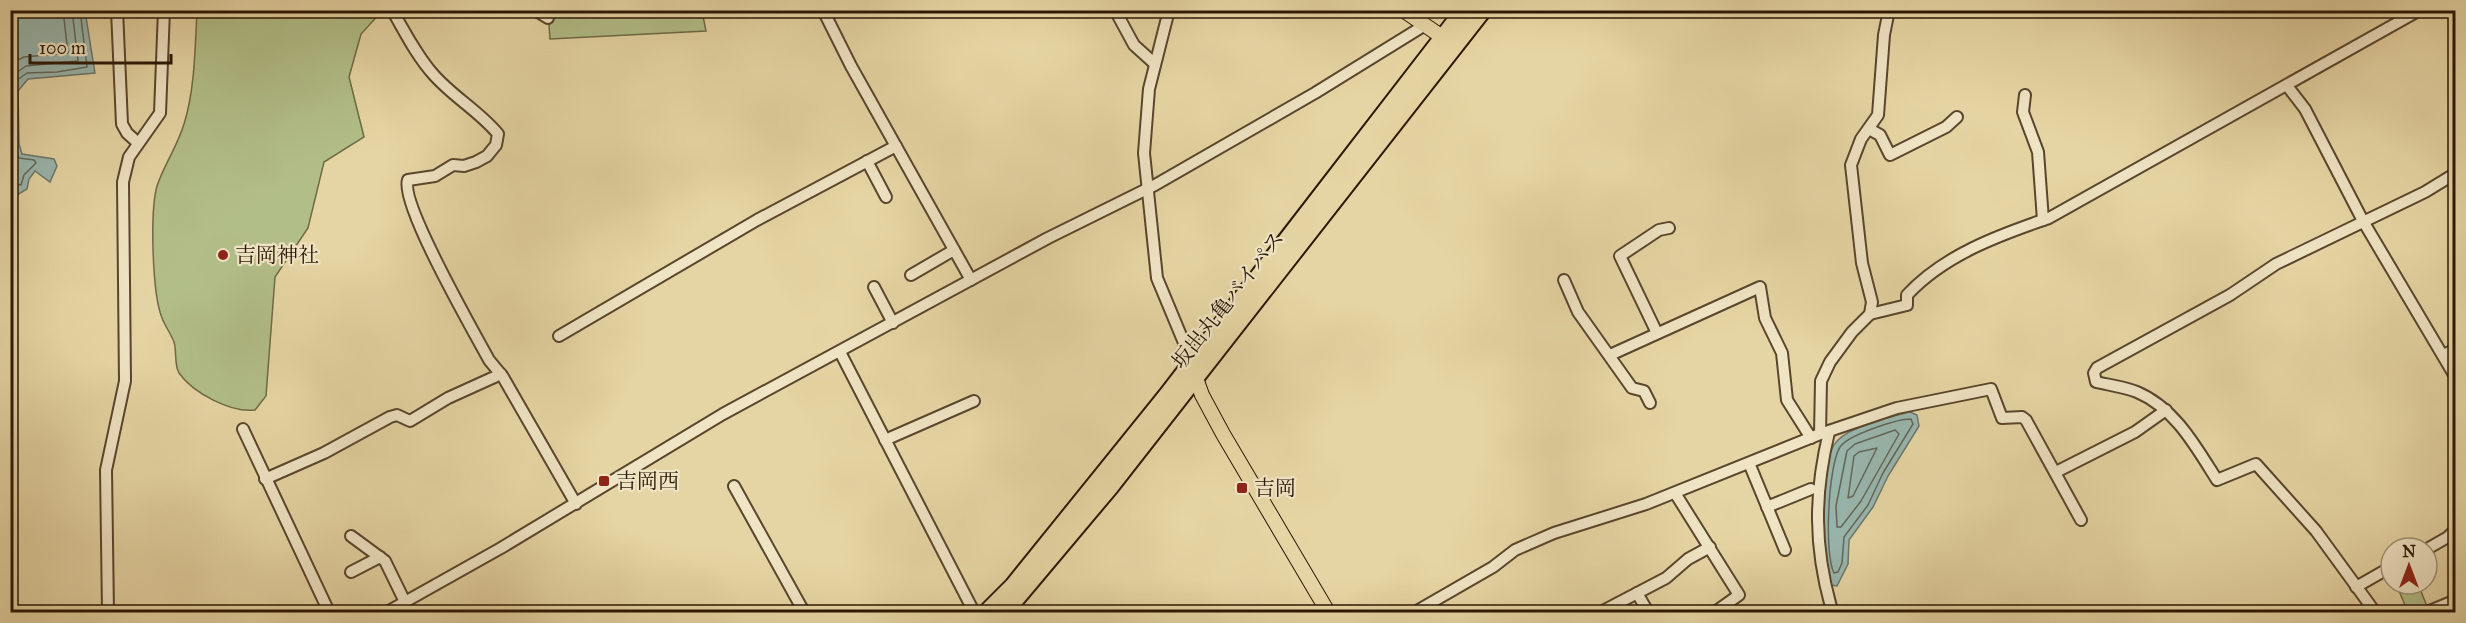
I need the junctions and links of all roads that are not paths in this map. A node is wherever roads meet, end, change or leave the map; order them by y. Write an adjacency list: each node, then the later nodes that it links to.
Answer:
1 (117, 10): 21 (street)
2 (164, 10): 21 (street)
3 (392, 10): 44 (street)
4 (535, 10): 13 (street)
5 (823, 10): 22 (street)
6 (1115, 10): 16 (street)
7 (1169, 10): 16 (street)
8 (1403, 10): 14 (main road)
9 (1464, 10): 15 (highway, 坂出丸亀バイパス)
10 (1483, 10): 15 (highway, 坂出丸亀バイパス)
11 (1889, 10): 20 (street)
12 (2420, 10): 17 (street)
13 (548, 18)
14 (1425, 25): 15 (main road); 25 (street)
15 (1449, 42): 43 (highway, 坂出丸亀バイパス)
16 (1155, 64): 25 (street)
17 (2288, 87): 27 (street); 28 (street)
18 (2025, 95): 27 (street)
19 (1958, 117): 20 (street)
20 (1869, 129): 35 (street)
21 (138, 143): 76 (street)
22 (896, 146): 23 (street); 30 (street)
23 (867, 161): 26 (street); 38 (street)
24 (2456, 173): 28 (street)
25 (1148, 188): 32 (street); 43 (street)
26 (886, 197)
27 (2043, 220): 35 (street)
28 (2363, 220): 42 (street); 48 (street)
29 (1669, 228): 37 (street)
30 (954, 250): 31 (street); 32 (street)
31 (911, 275)
32 (971, 280): 36 (street)
33 (1564, 280): 41 (street)
34 (874, 287): 36 (street)
35 (1870, 314): 50 (street)
36 (893, 323): 40 (street)
37 (1656, 333): 41 (street); 50 (street)
38 (559, 336)
39 (2456, 349): 42 (street)
40 (840, 352): 51 (street); 58 (street)
41 (1610, 354): 47 (street)
42 (2443, 356): 45 (street)
43 (1194, 370): 81 (highway, 坂出丸亀バイパス); 82 (highway, 坂出丸亀バイパス); 83 (main road)
44 (501, 374): 54 (street); 58 (street)
45 (2456, 378)
46 (974, 401): 51 (street)
47 (1650, 404)
48 (2166, 410): 53 (street); 69 (street)
49 (243, 429): 54 (street)
50 (1820, 434): 52 (street); 53 (street); 74 (street)
51 (885, 440): 80 (street)
52 (1749, 463): 57 (street); 59 (street)
53 (2056, 472): 60 (street)
54 (265, 479): 77 (street)
55 (734, 486): 79 (street)
56 (1811, 489): 59 (street)
57 (1675, 493): 64 (street); 84 (street)
58 (576, 504): 72 (street)
59 (1767, 507): 65 (street)
60 (2081, 520)
61 (2456, 529): 63 (street)
62 (351, 536): 66 (street)
63 (2439, 542)
64 (1710, 547): 70 (street); 87 (street)
65 (1785, 550)
66 (380, 557): 67 (street); 72 (street)
67 (351, 572)
68 (2379, 574): 69 (street)
69 (2356, 587): 88 (street)
70 (1637, 593): 85 (street); 86 (street)
71 (2456, 600): 89 (street)
72 (405, 602): 78 (street)
73 (10, 605): 75 (street)
74 (1831, 607)
75 (11, 612)
76 (108, 612)
77 (328, 612)
78 (387, 612)
79 (804, 612)
80 (975, 612)
81 (987, 612)
82 (1005, 612)
83 (1328, 612)
84 (1415, 612)
85 (1600, 612)
86 (1648, 612)
87 (1715, 612)
88 (2375, 612)
89 (2427, 612)

